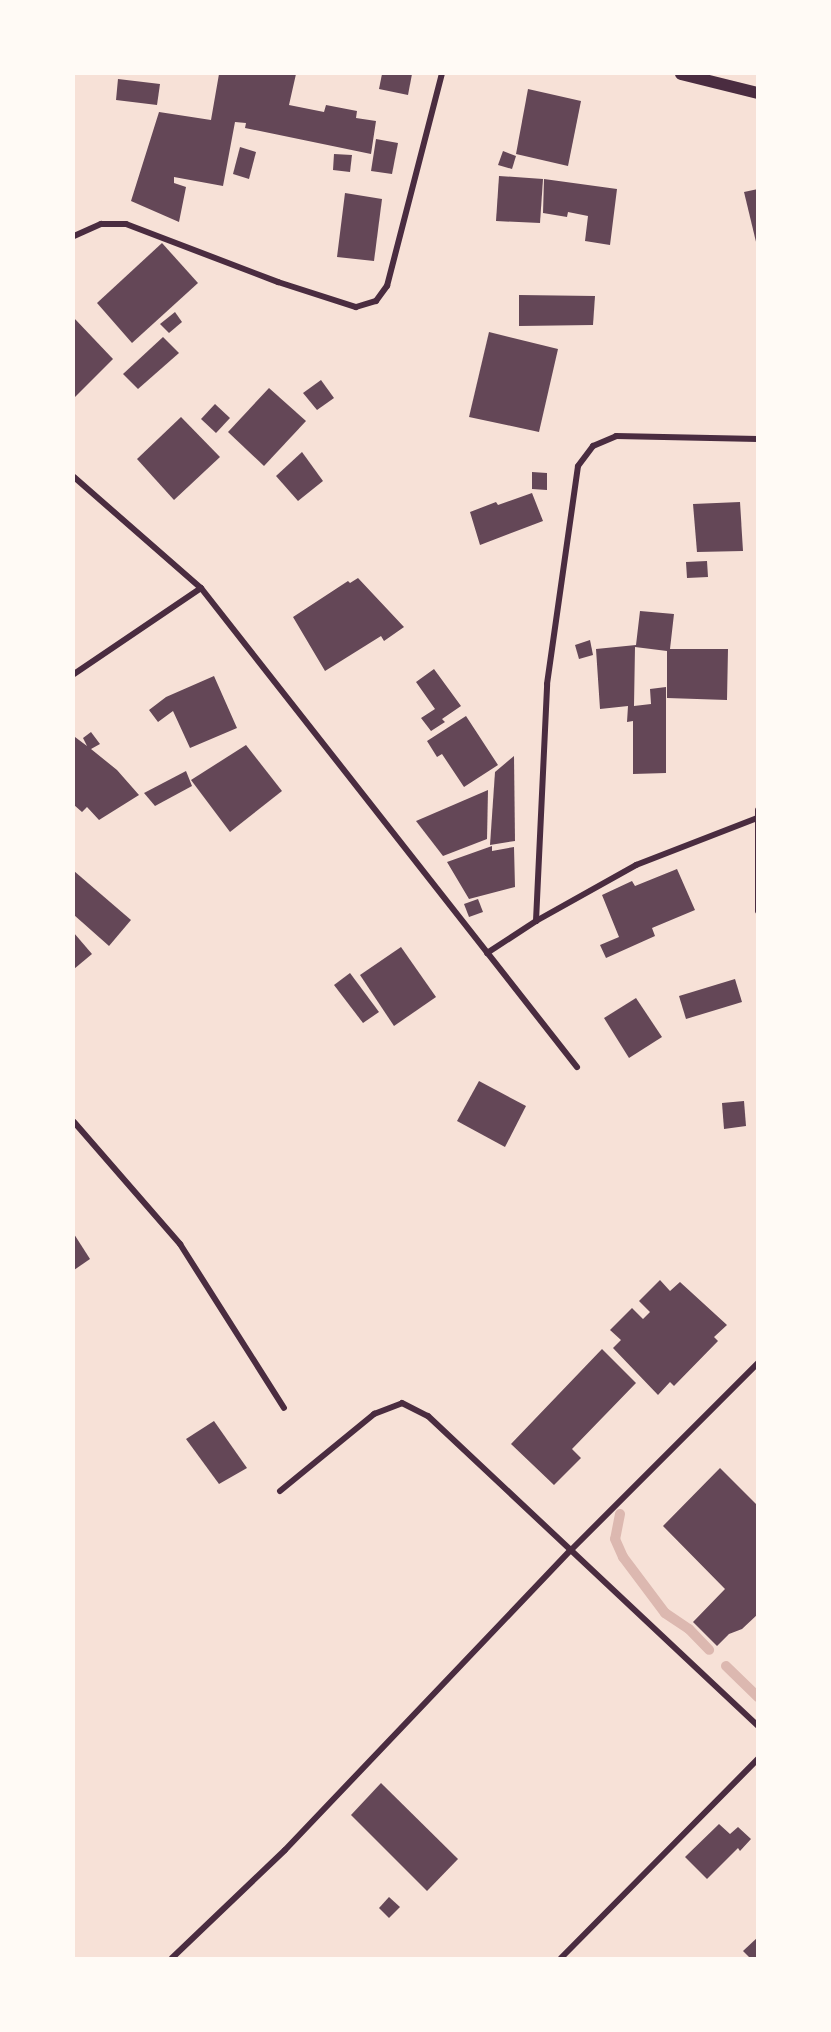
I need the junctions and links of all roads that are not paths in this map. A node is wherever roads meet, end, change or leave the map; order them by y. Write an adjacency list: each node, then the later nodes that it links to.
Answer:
1 (442, 74): 4 (street)
2 (681, 74): 3 (main road)
3 (758, 93)
4 (74, 236)
5 (758, 439): 11 (street)
6 (74, 477): 7 (street)
7 (201, 588): 8 (street); 12 (street)
8 (74, 674)
9 (757, 814): 10 (street); 11 (street)
10 (758, 911)
11 (536, 921): 12 (street)
12 (487, 953): 13 (street)
13 (578, 1067)
14 (74, 1122): 16 (street)
15 (758, 1363): 18 (street)
16 (284, 1408)
17 (280, 1491): 18 (street)
18 (570, 1551): 19 (street); 21 (street)
19 (758, 1726)
20 (758, 1759): 22 (street)
21 (172, 1959)
22 (561, 1959)

